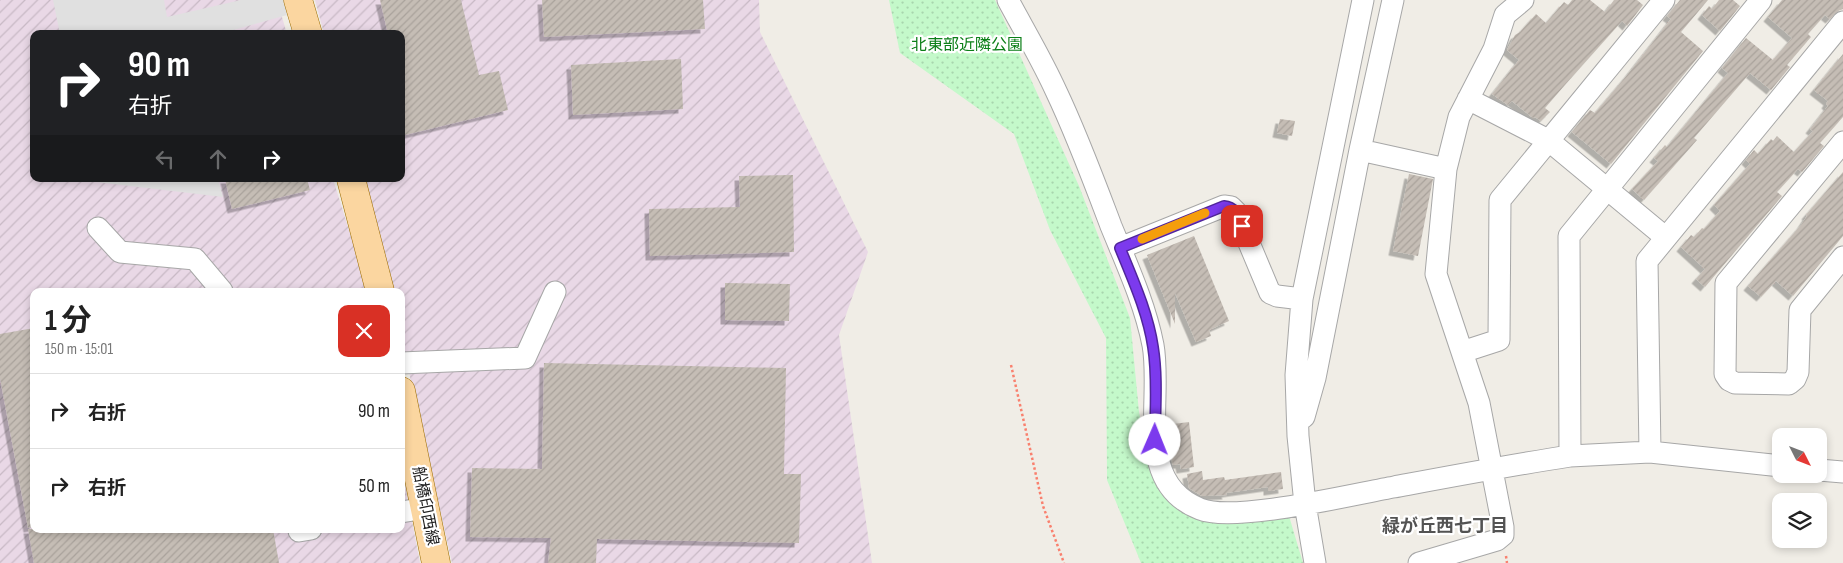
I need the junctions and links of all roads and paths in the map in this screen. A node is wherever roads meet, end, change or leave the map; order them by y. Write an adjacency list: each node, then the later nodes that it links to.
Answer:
1 (298, 0): 9 (main road)
2 (1008, 0): 19 (street)
3 (1364, 0): 24 (street)
4 (1393, 0): 13 (street)
5 (1523, 0): 10 (street)
6 (1664, 0): 11 (street)
7 (1761, 0): 16 (street)
8 (1843, 22): 18 (street)
9 (307, 30)
10 (1468, 99): 11 (street); 14 (street)
11 (1548, 140): 16 (street); 25 (street)
12 (1843, 142): 20 (street)
13 (1360, 150): 14 (street); 29 (street)
14 (1446, 169): 25 (street)
15 (352, 182): 22 (main road)
16 (1606, 188): 18 (street); 31 (street)
17 (98, 228): 21 (street)
18 (1665, 237): 30 (street)
19 (1120, 248): 24 (street); 36 (street)
20 (1843, 258)
21 (219, 288)
22 (379, 288)
23 (555, 292): 26 (street)
24 (1302, 299): 29 (street)
25 (1462, 352): 33 (street)
26 (405, 363)
27 (1011, 365): 39 (path)
28 (405, 428): 37 (main road, 船橋印西線)
29 (1298, 436): 36 (street)
30 (1650, 452): 31 (street); 32 (street)
31 (1570, 456): 33 (street)
32 (1772, 465)
33 (1492, 468): 36 (street); 41 (street)
34 (1828, 471): 35 (street)
35 (1843, 472)
36 (1304, 504): 40 (street)
37 (414, 510): 38 (main road, 船橋印西線)
38 (436, 563)
39 (1064, 563)
40 (1315, 563)
41 (1419, 563)

